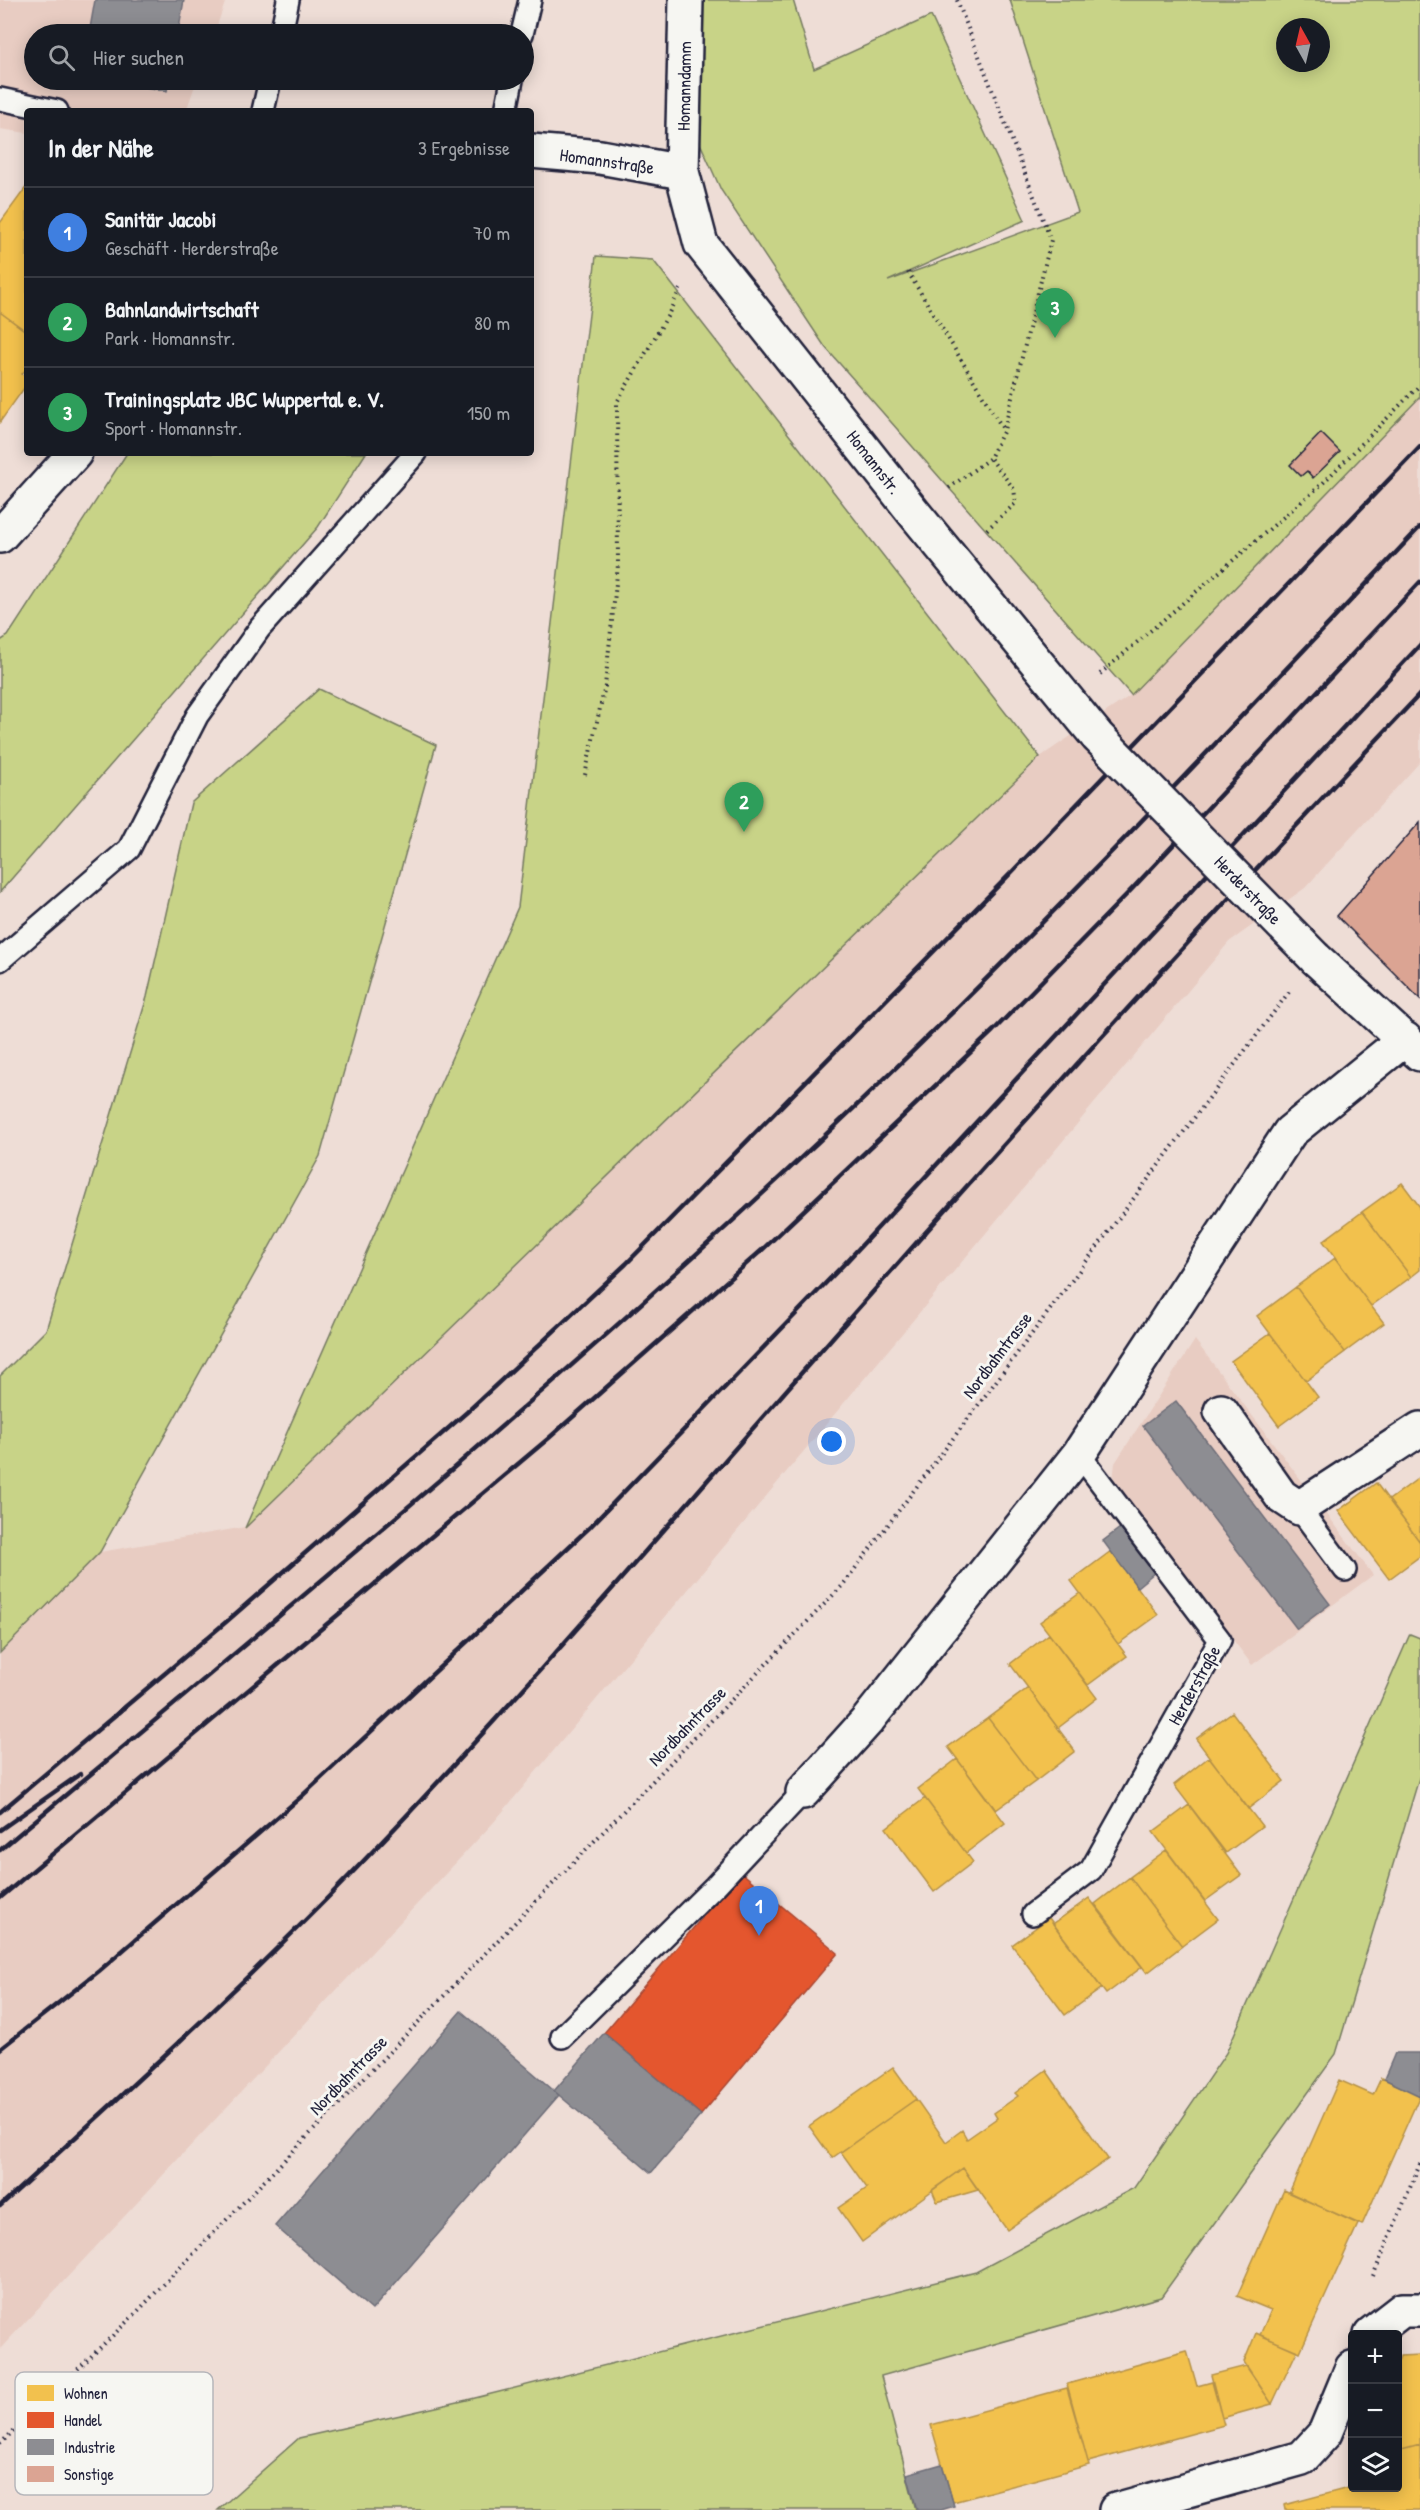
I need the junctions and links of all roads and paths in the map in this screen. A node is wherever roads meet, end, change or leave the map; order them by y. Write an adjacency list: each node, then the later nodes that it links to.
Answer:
1 (288, 0): 5 (lane)
2 (530, 0): 6 (lane)
3 (686, 0): 14 (street, Homanndamm)
4 (957, 0): 18 (path)
5 (283, 24)
6 (524, 24)
7 (268, 90): 11 (lane)
8 (510, 90): 12 (lane)
9 (0, 99): 10 (lane)
10 (43, 108)
11 (264, 108)
12 (507, 108)
13 (534, 151): 14 (street, Homannstraße)
14 (682, 172): 15 (street, Homannstr.)
15 (700, 244): 22 (street, Homannstr.); 27 (path)
16 (908, 272): 18 (path)
17 (1420, 385): 25 (path)
18 (1004, 430): 21 (path)
19 (72, 456): 23 (street)
20 (413, 456): 29 (lane)
21 (990, 458): 22 (path); 24 (path)
22 (915, 513): 24 (street, Homannstr.)
23 (0, 536)
24 (953, 561): 25 (street, Homannstr.)
25 (1070, 700): 26 (street, Homannstr.)
26 (1097, 736): 28 (street, Herderstraße, bridge)
27 (585, 775)
28 (1315, 958): 30 (street, Herderstraße); 43 (path, Nordbahntrasse)
29 (0, 960)
30 (1412, 1047): 33 (street, Herderstraße)
31 (1221, 1410): 34 (street)
32 (1420, 1430): 34 (street)
33 (1079, 1454): 36 (street, Herderstraße); 37 (lane, Herderstraße)
34 (1299, 1508): 35 (lane)
35 (1345, 1570)
36 (803, 1792): 38 (lane, Herderstraße)
37 (1033, 1914)
38 (562, 2037)
39 (1420, 2164): 41 (path)
40 (1420, 2310): 42 (street)
41 (1374, 2330)
42 (1377, 2330)
43 (74, 2372)
44 (1348, 2380): 47 (street)
45 (15, 2429): 46 (path, Nordbahntrasse)
46 (0, 2444)
47 (1116, 2510)

